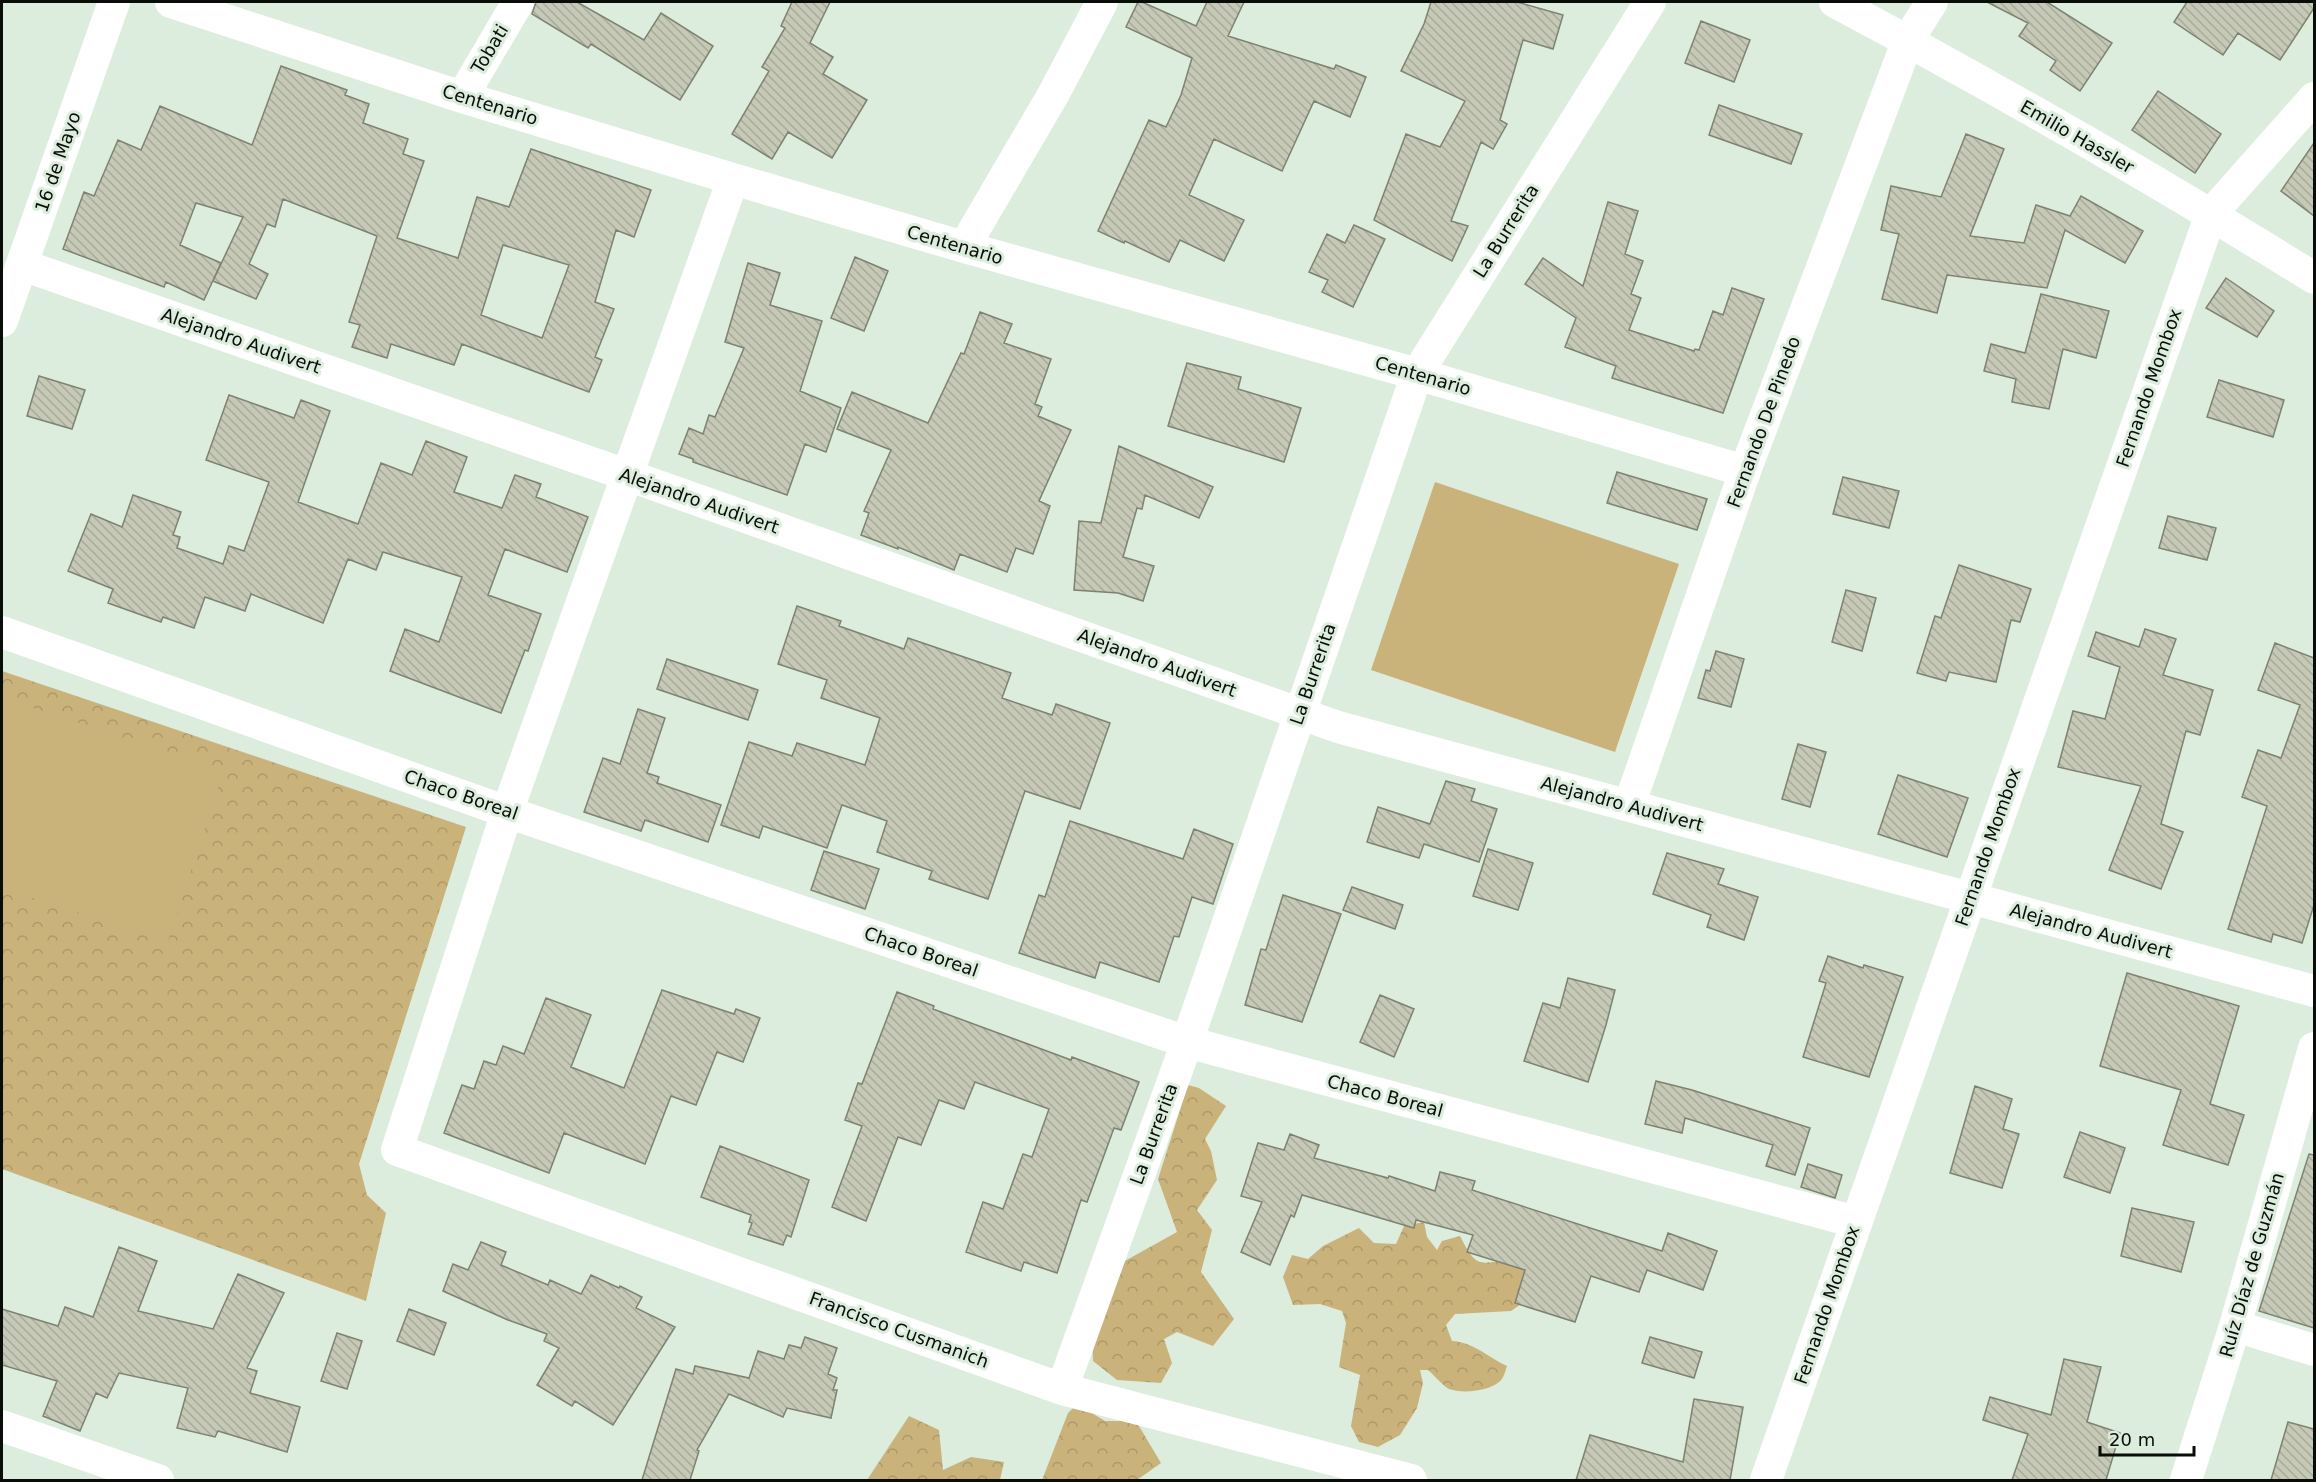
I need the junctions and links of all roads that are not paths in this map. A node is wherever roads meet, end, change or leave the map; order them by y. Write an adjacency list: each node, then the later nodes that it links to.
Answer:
1 (114, 2): 14 (street, 16 de Mayo)
2 (171, 2): 9 (street, Centenario)
3 (518, 2): 9 (street, Tobati)
4 (1102, 2): 13 (street)
5 (1650, 2): 17 (street, La Burrerita)
6 (1835, 2): 8 (street, Emilio Hassler)
7 (1932, 2): 8 (street, Fernando De Pinedo)
8 (1908, 40): 12 (street, Emilio Hassler); 18 (street, Fernando De Pinedo)
9 (462, 97): 11 (street, Centenario)
10 (2314, 98): 12 (street)
11 (733, 179): 13 (street, Centenario); 19 (street)
12 (2211, 214): 15 (street, Emilio Hassler); 24 (street, Fernando Mombox)
13 (964, 248): 17 (street, Centenario)
14 (22, 265): 16 (street, 16 de Mayo); 19 (street, Alejandro Audivert)
15 (2314, 278)
16 (2, 321)
17 (1417, 374): 18 (street, Centenario); 21 (street, La Burrerita)
18 (1744, 471): 22 (street, Fernando De Pinedo)
19 (627, 475): 21 (street, Alejandro Audivert); 23 (street)
20 (2, 632): 23 (street, Chaco Boreal)
21 (1299, 713): 22 (street, Alejandro Audivert); 26 (street, La Burrerita)
22 (1629, 806): 24 (street, Alejandro Audivert)
23 (507, 812): 26 (street, Chaco Boreal); 31 (street, Francisco Cusmanich)
24 (1970, 898): 25 (street, Alejandro Audivert); 28 (street, Fernando Mombox)
25 (2314, 991)
26 (1187, 1042): 28 (street, Chaco Boreal); 31 (street, La Burrerita)
27 (2314, 1048): 29 (street, Ruíz Díaz de Guzmán)
28 (1856, 1222): 36 (street, Fernando Mombox)
29 (2235, 1326): 30 (street); 37 (street, Ruíz Díaz de Guzmán)
30 (2314, 1350)
31 (1062, 1389): 35 (street, Francisco Cusmanich)
32 (2, 1426): 33 (street)
33 (81, 1468): 34 (street)
34 (158, 1480)
35 (1411, 1480)
36 (1766, 1480)
37 (2186, 1480)

